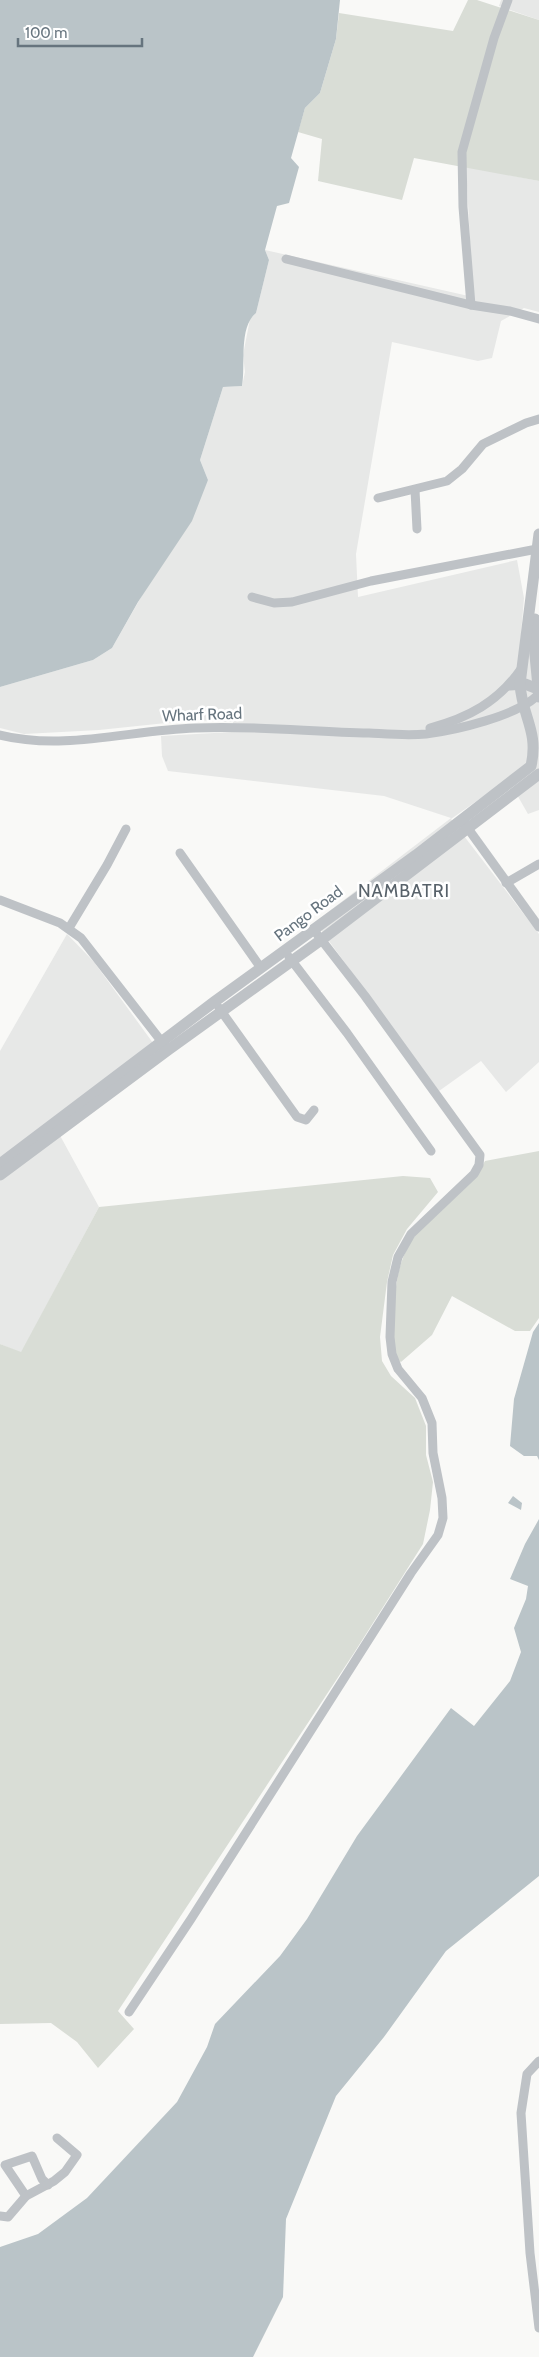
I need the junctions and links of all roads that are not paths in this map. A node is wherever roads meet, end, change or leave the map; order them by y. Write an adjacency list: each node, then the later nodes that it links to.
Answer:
1 (508, 0): 3 (street)
2 (286, 258): 3 (street)
3 (470, 305): 4 (street)
4 (539, 320)
5 (539, 419): 6 (street)
6 (415, 490): 7 (street); 8 (street)
7 (378, 498)
8 (417, 529)
9 (539, 534): 10 (street, Pango Road)
10 (537, 549): 11 (street, Pango Road); 12 (street)
11 (534, 583): 13 (street, Pango Road); 14 (street, Pango Road)
12 (252, 597)
13 (515, 684): 14 (street); 15 (street, Pango Road); 16 (street, Wharf Road)
14 (538, 693): 15 (street, Wharf Road)
15 (524, 706): 16 (street, Wharf Road); 18 (street, Pango Road)
16 (405, 734): 17 (street, Wharf Road)
17 (0, 735)
18 (538, 742): 20 (street, Pango Road)
19 (539, 774): 20 (street, Pango Road)
20 (464, 824): 24 (street); 28 (street, Pango Road); 29 (street, Pango Road)
21 (126, 829): 27 (street)
22 (180, 853): 32 (street)
23 (539, 864): 24 (street)
24 (506, 882): 26 (street)
25 (0, 900): 27 (street)
26 (539, 927)
27 (68, 928): 35 (street)
28 (313, 929): 29 (street); 30 (street, Pango Road)
29 (321, 940): 31 (street, Pango Road); 40 (street)
30 (284, 952): 31 (street); 32 (street, Pango Road)
31 (293, 961): 34 (street, Pango Road); 37 (street)
32 (261, 968): 33 (street, Pango Road)
33 (214, 1002): 34 (street); 35 (street, Pango Road)
34 (222, 1013): 35 (street, Pango Road); 36 (street)
35 (165, 1046): 38 (street, Pango Road); 39 (street, Pango Road)
36 (314, 1110)
37 (431, 1151)
38 (0, 1164)
39 (0, 1175)
40 (129, 2012)
41 (539, 2061): 46 (street)
42 (57, 2138): 43 (street)
43 (48, 2185): 44 (street); 44 (street)
44 (26, 2196): 45 (street)
45 (0, 2216)
46 (539, 2328)

